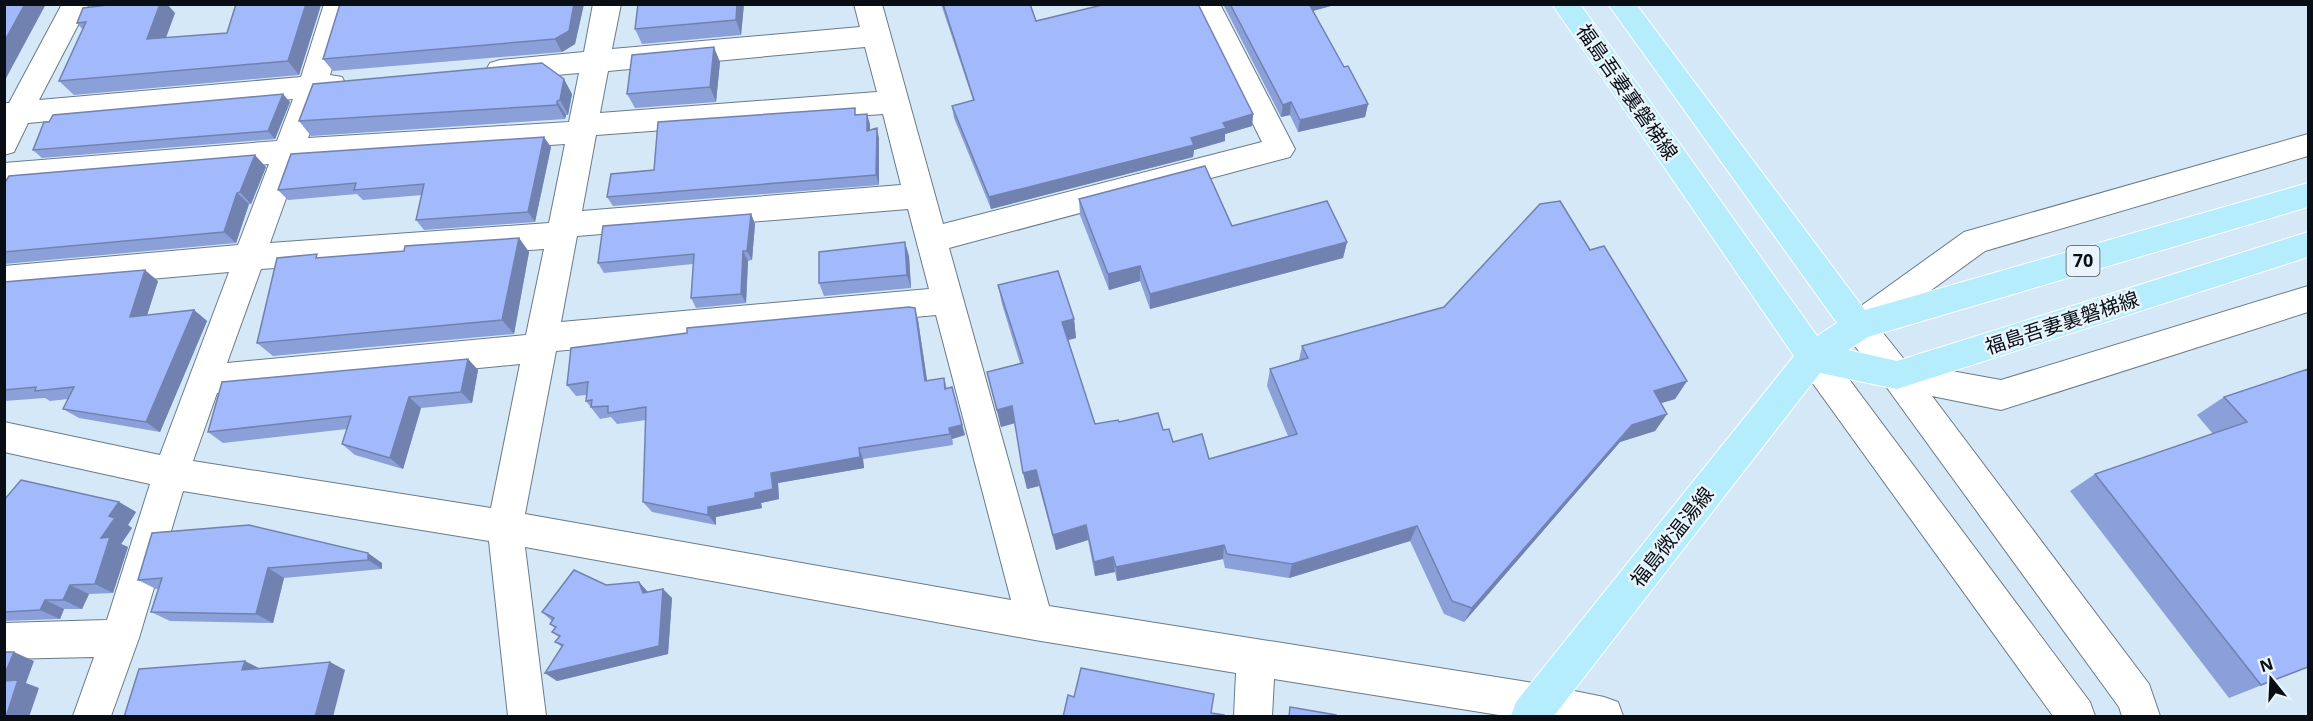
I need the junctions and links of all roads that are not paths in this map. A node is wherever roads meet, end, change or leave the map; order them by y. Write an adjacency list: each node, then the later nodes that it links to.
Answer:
1 (338, 4): 12 (street)
2 (607, 4): 9 (street)
3 (868, 4): 8 (street)
4 (1206, 4): 23 (street)
5 (1565, 4): 31 (main road, 福島吾妻裏磐梯線)
6 (1621, 4): 29 (main road)
7 (81, 9): 14 (street)
8 (876, 36): 9 (street); 13 (street)
9 (595, 62): 10 (street); 15 (street)
10 (477, 72)
11 (360, 82): 12 (street)
12 (312, 86): 14 (street); 18 (street)
13 (894, 102): 15 (street); 21 (street)
14 (11, 114): 16 (street)
15 (582, 128): 18 (street); 22 (street)
16 (4, 144)
17 (2308, 145): 29 (street)
18 (289, 151): 19 (street); 25 (street)
19 (4, 175)
20 (2308, 195): 29 (main road, 70)
21 (919, 196): 22 (street); 23 (street)
22 (563, 230): 25 (street); 30 (street)
23 (931, 240): 28 (street)
24 (2308, 245): 32 (main road, 福島吾妻裏磐梯線)
25 (250, 257): 26 (street); 33 (street)
26 (4, 279)
27 (2308, 299): 32 (street)
28 (947, 301): 30 (street); 37 (street)
29 (1858, 326): 31 (main road, 70); 32 (street)
30 (541, 343): 33 (street); 36 (street)
31 (1812, 357): 32 (main road, 福島吾妻裏磐梯線); 41 (main road, 福島微温湯線); 46 (street)
32 (1897, 375): 47 (street)
33 (205, 380): 35 (street)
34 (4, 437): 35 (street)
35 (171, 473): 36 (street); 38 (street)
36 (505, 527): 37 (street); 43 (street)
37 (1035, 622): 40 (street)
38 (120, 638): 39 (street); 42 (street)
39 (4, 641)
40 (1256, 658): 41 (street); 44 (street)
41 (1535, 710): 45 (street)
42 (92, 717)
43 (527, 717)
44 (1253, 717)
45 (1604, 717)
46 (2076, 717)
47 (2141, 717)

